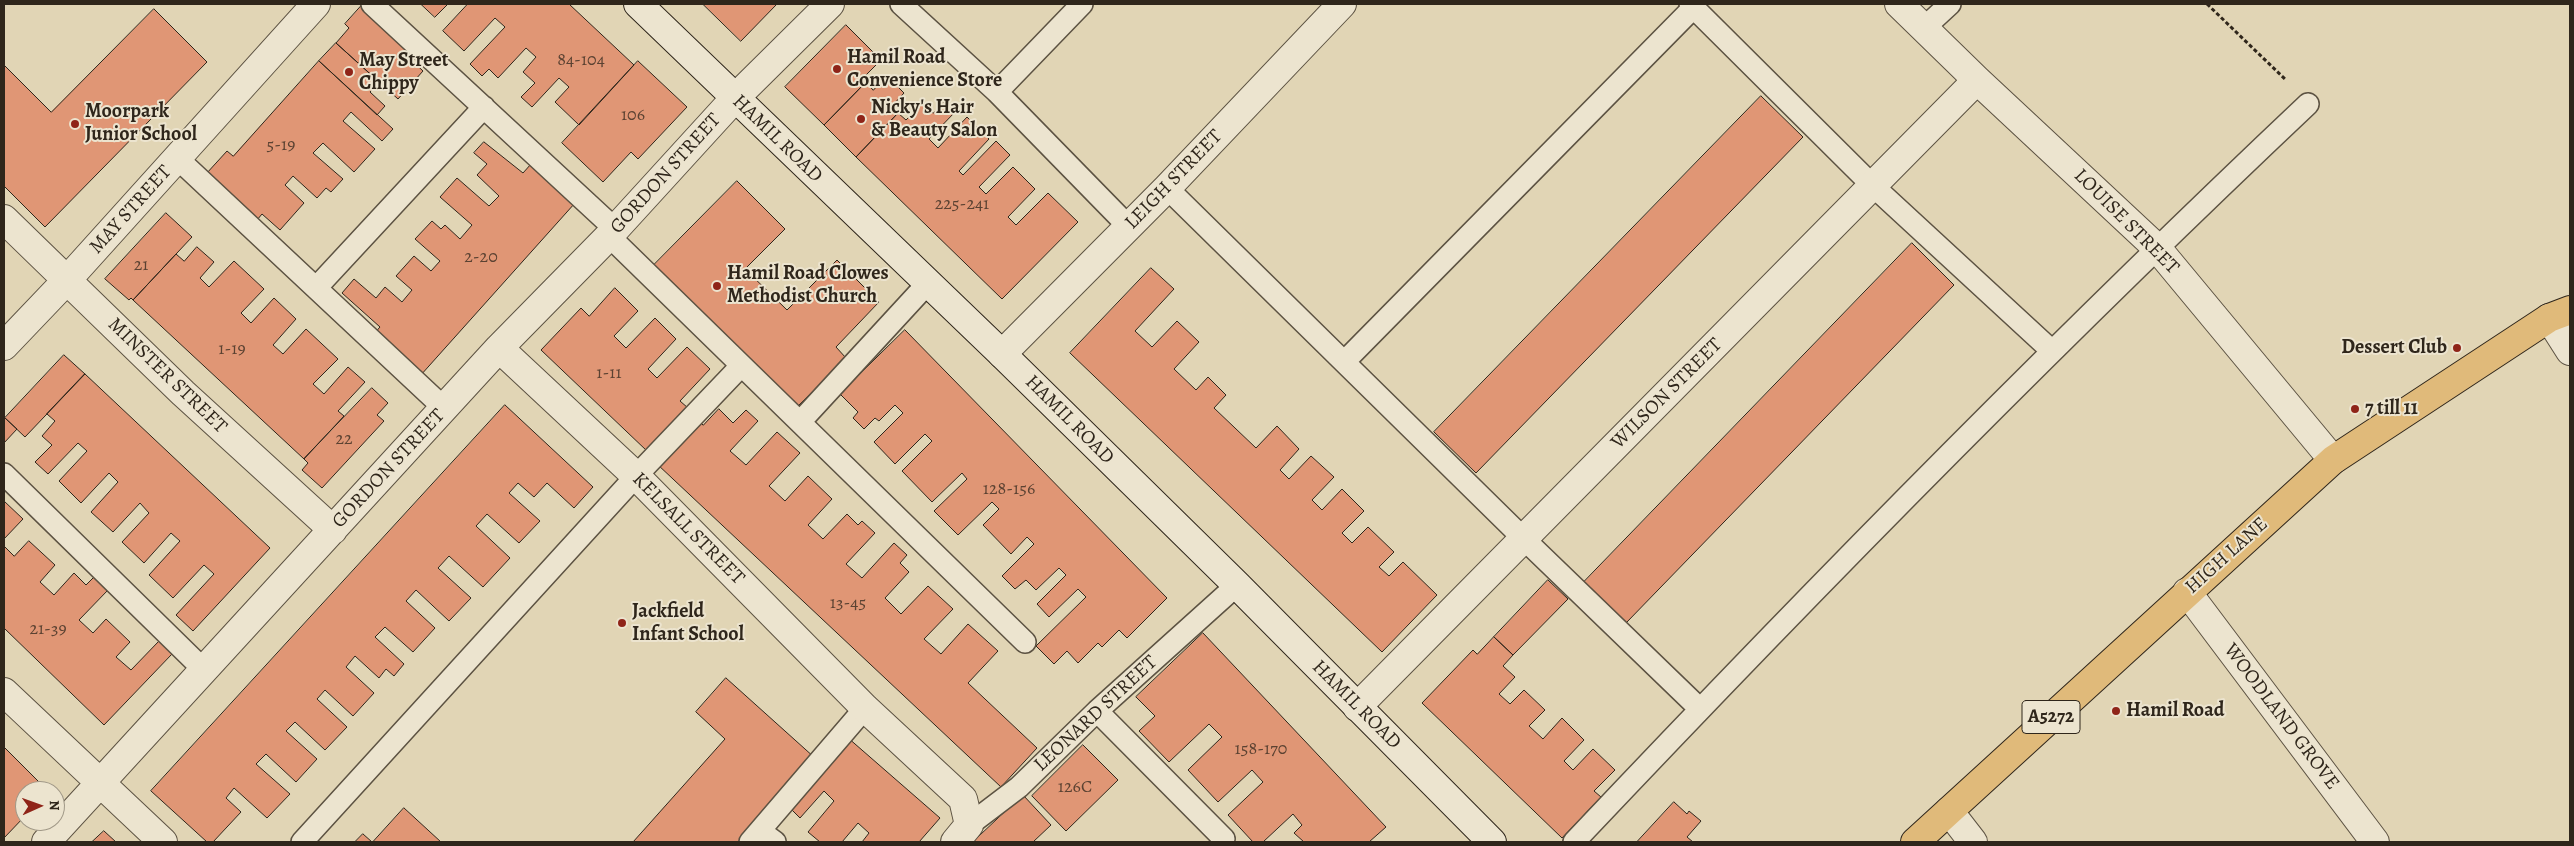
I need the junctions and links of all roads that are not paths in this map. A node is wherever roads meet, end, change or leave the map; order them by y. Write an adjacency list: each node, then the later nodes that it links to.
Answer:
1 (316, 4): 17 (street, MAY STREET)
2 (372, 4): 16 (lane)
3 (638, 4): 14 (street, HAMIL ROAD)
4 (830, 4): 14 (street, GORDON STREET)
5 (901, 4): 13 (lane)
6 (1082, 4): 13 (lane)
7 (1342, 4): 19 (street, LEIGH STREET)
8 (1899, 4): 11 (street, LOUISE STREET)
9 (1950, 4): 11 (lane)
10 (1692, 6): 18 (lane); 33 (lane)
11 (1924, 28): 12 (street, LOUISE STREET)
12 (1977, 80): 18 (street, WILSON STREET); 23 (street, LOUISE STREET)
13 (997, 92): 21 (lane)
14 (735, 98): 22 (street, GORDON STREET); 25 (street, HAMIL ROAD)
15 (2308, 104): 23 (lane)
16 (484, 107): 22 (lane); 26 (lane)
17 (177, 158): 24 (street, MAY STREET); 26 (lane)
18 (1872, 186): 30 (lane); 41 (street, WILSON STREET)
19 (1167, 188): 21 (street, LEIGH STREET); 33 (lane)
20 (4, 219): 24 (street, MINSTER STREET)
21 (1129, 227): 32 (street, LEIGH STREET)
22 (612, 233): 29 (street, GORDON STREET); 34 (lane)
23 (2158, 248): 30 (lane); 37 (street, LOUISE STREET)
24 (67, 280): 28 (street, MAY STREET); 40 (street, MINSTER STREET)
25 (928, 283): 32 (street, HAMIL ROAD); 36 (lane)
26 (316, 288): 35 (lane)
27 (2560, 314): 31 (street); 37 (main road, HIGH LANE / A5272)
28 (4, 346)
29 (499, 348): 35 (street, GORDON STREET); 39 (street, KELSALL STREET)
30 (2052, 351): 49 (lane)
31 (2570, 351)
32 (1002, 354): 42 (street, HAMIL ROAD)
33 (1344, 362): 41 (lane)
34 (741, 366): 36 (lane); 39 (lane)
35 (444, 408): 40 (street, GORDON STREET)
36 (800, 422): 44 (lane)
37 (2334, 460): 43 (main road, HIGH LANE / A5272)
38 (4, 474): 45 (lane)
39 (636, 476): 48 (street, KELSALL STREET); 58 (lane)
40 (333, 530): 45 (street, GORDON STREET)
41 (1524, 539): 47 (street, WILSON STREET); 49 (lane)
42 (1237, 585): 47 (street, HAMIL ROAD); 50 (lane, LEONARD STREET)
43 (2187, 592): 52 (main road, HIGH LANE / A5272); 63 (street, WOODLAND GROVE)
44 (1026, 642)
45 (204, 670): 51 (street, GORDON STREET)
46 (4, 692): 51 (street)
47 (1357, 707): 59 (street, HAMIL ROAD)
48 (865, 708): 53 (street, KELSALL STREET); 54 (lane)
49 (1700, 709): 60 (lane)
50 (1097, 711): 53 (lane, LEONARD STREET); 55 (lane)
51 (101, 783): 56 (street, GORDON STREET); 57 (street)
52 (1949, 811): 61 (main road, HIGH LANE / A5272); 62 (street)
53 (962, 834)
54 (761, 838)
55 (1224, 839)
56 (46, 842)
57 (163, 842)
58 (302, 842)
59 (1492, 842)
60 (1574, 842)
61 (1915, 842)
62 (1973, 842)
63 (2375, 842)

